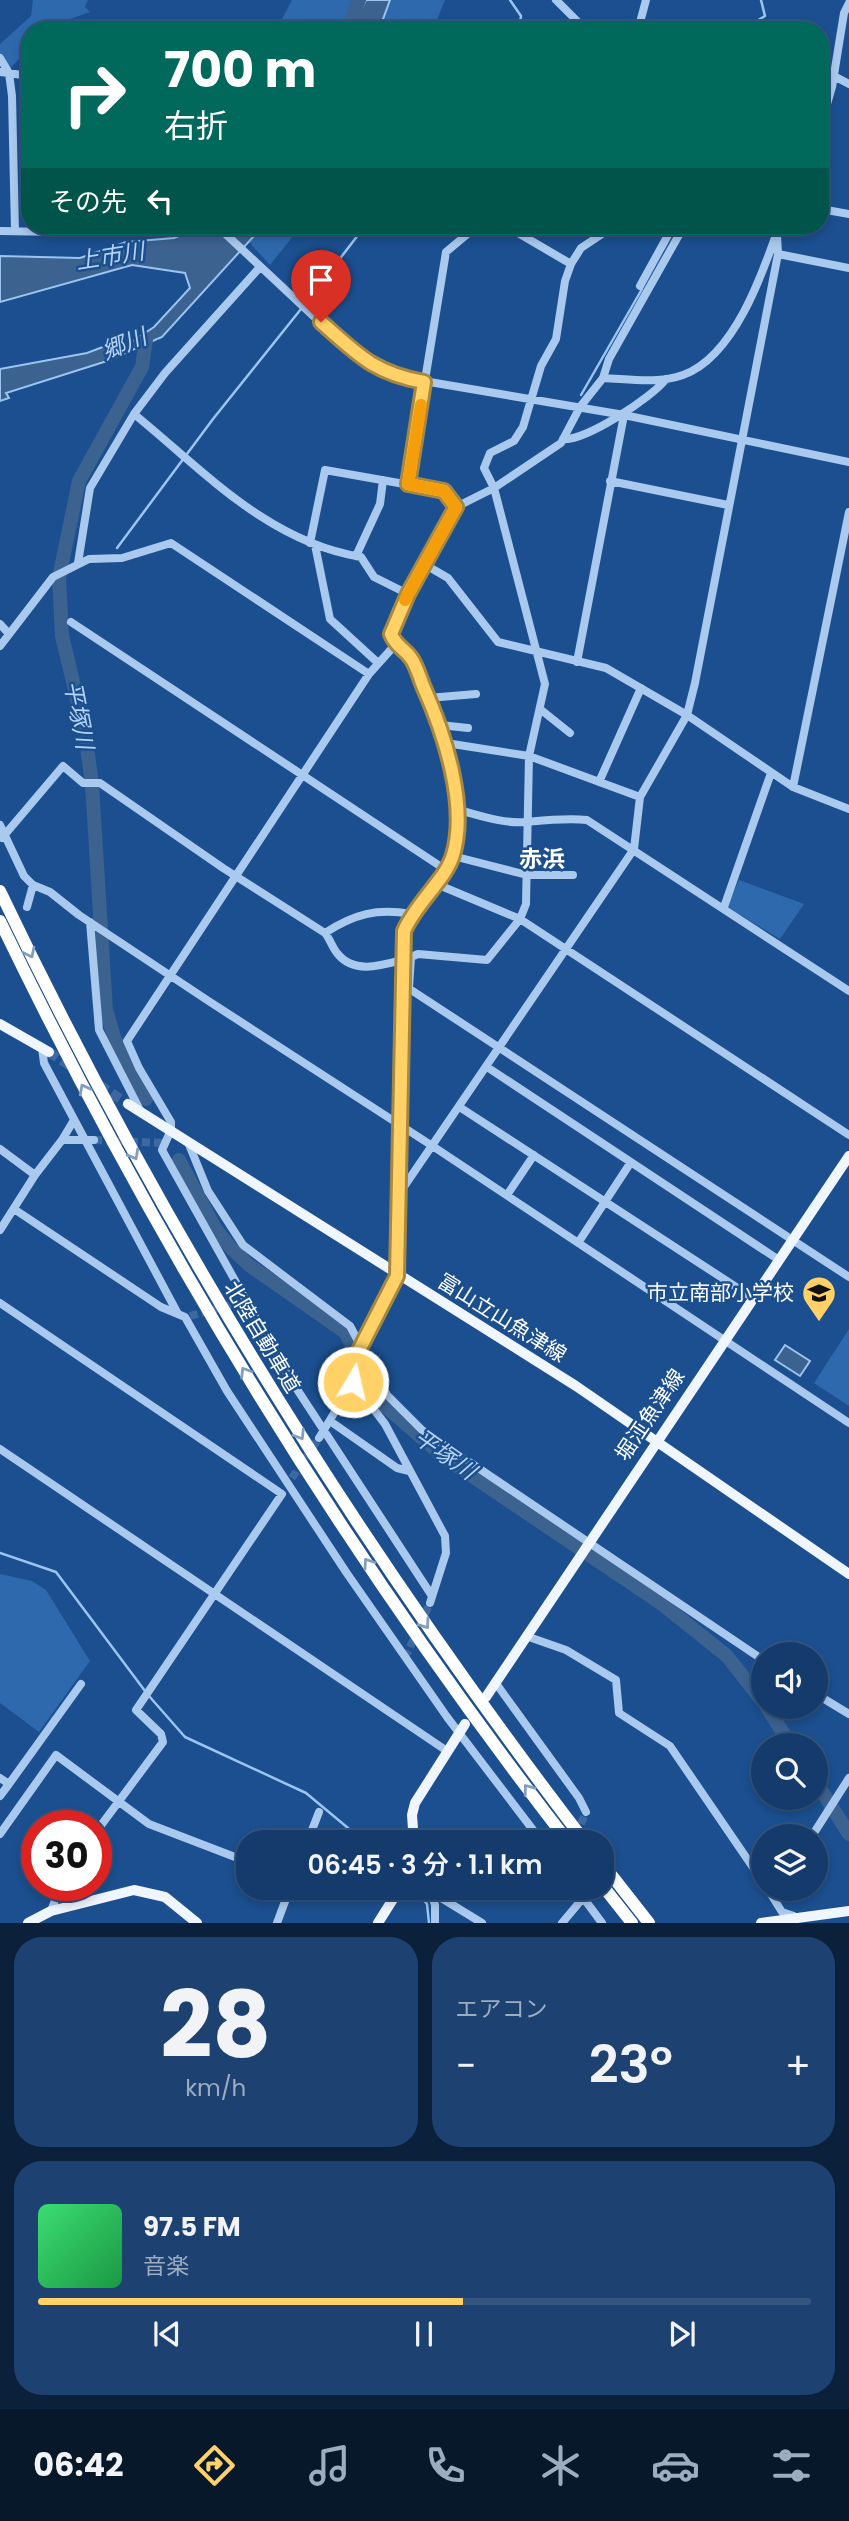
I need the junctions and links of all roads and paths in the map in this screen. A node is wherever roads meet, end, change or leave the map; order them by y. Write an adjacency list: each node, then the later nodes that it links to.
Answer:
1 (556, 0): 4 (street)
2 (646, 0): 5 (street)
3 (849, 3): 8 (street)
4 (577, 21)
5 (640, 21)
6 (0, 58): 7 (street)
7 (4, 73): 14 (street)
8 (834, 76): 9 (street); 10 (street)
9 (849, 84)
10 (829, 95)
11 (829, 211): 12 (street)
12 (849, 215)
13 (0, 231): 14 (street)
14 (15, 231): 15 (street)
15 (21, 231)
16 (226, 235): 26 (street)
17 (466, 235): 31 (street)
18 (521, 235): 25 (street)
19 (600, 235): 25 (street)
20 (668, 235): 28 (street)
21 (679, 235): 29 (street)
22 (776, 235): 30 (street)
23 (778, 235): 24 (street)
24 (778, 254): 27 (street); 37 (street)
25 (571, 264): 32 (street)
26 (258, 265): 31 (street); 34 (street)
27 (849, 268)
28 (640, 286)
29 (603, 378): 30 (street); 33 (street)
30 (666, 379): 35 (street)
31 (424, 382): 32 (street); 41 (street)
32 (530, 400): 33 (street); 42 (street)
33 (579, 407): 35 (street); 36 (street)
34 (134, 414): 46 (street); 48 (street)
35 (622, 414): 36 (street); 37 (street); 40 (street)
36 (563, 439): 42 (street)
37 (742, 441): 38 (street); 43 (street)
38 (849, 462)
39 (383, 480): 41 (street); 46 (street); 47 (street)
40 (610, 481): 43 (street); 58 (street)
41 (408, 484): 44 (street)
42 (494, 488): 44 (street); 56 (street)
43 (728, 505): 64 (street)
44 (456, 507): 49 (street)
45 (849, 512): 73 (street)
46 (313, 544): 47 (street); 57 (street)
47 (356, 556): 50 (street)
48 (76, 564): 53 (street); 59 (street)
49 (424, 564): 50 (street); 56 (street)
50 (408, 594): 54 (street)
51 (71, 622): 71 (street)
52 (0, 624): 53 (street)
53 (9, 634): 55 (street)
54 (395, 645): 57 (street); 62 (street)
55 (0, 646)
56 (539, 653): 58 (street); 63 (street)
57 (377, 662): 59 (street)
58 (577, 662): 60 (street)
59 (369, 674): 71 (street)
60 (641, 688): 64 (street); 72 (street)
61 (476, 694): 62 (street)
62 (428, 698): 65 (street)
63 (540, 709): 67 (street); 69 (street)
64 (687, 715): 70 (street); 74 (street)
65 (440, 724): 66 (street); 68 (street)
66 (468, 728)
67 (570, 733)
68 (446, 743): 69 (street); 75 (street)
69 (528, 756): 72 (street); 77 (street)
70 (771, 773): 73 (street); 90 (street)
71 (303, 776): 82 (street); 85 (street)
72 (599, 782): 74 (street)
73 (793, 787): 76 (street)
74 (640, 797): 80 (street)
75 (456, 809): 77 (street); 81 (street)
76 (849, 809)
77 (527, 822): 80 (street); 83 (street)
78 (0, 825): 79 (street)
79 (3, 838): 85 (street); 87 (street)
80 (634, 849): 90 (street); 96 (street)
81 (453, 856): 82 (street); 83 (street)
82 (446, 870): 86 (street)
83 (527, 875): 84 (street); 92 (street)
84 (573, 875)
85 (237, 877): 95 (street); 98 (street)
86 (434, 883): 91 (street); 92 (street)
87 (33, 885): 89 (street); 94 (street)
88 (0, 891): 170 (highway, 北陸自動車道, one-way to 170)
89 (27, 907)
90 (724, 907): 100 (street)
91 (411, 914): 95 (street); 97 (street)
92 (520, 919): 96 (street); 99 (street)
93 (0, 921): 169 (highway, 北陸自動車道, one-way to 93)
94 (90, 922): 98 (street); 107 (street)
95 (325, 933): 97 (street)
96 (565, 949): 102 (street); 111 (street)
97 (401, 960): 99 (street)
98 (172, 976): 109 (street); 110 (street)
99 (406, 986): 102 (street); 109 (street)
100 (849, 991)
101 (0, 1024): 103 (main road)
102 (501, 1047): 104 (street); 126 (street)
103 (45, 1050): 108 (street)
104 (487, 1067): 106 (street); 119 (street)
105 (128, 1104): 107 (main road, 富山立山魚津線)
106 (461, 1108): 115 (street); 117 (street)
107 (142, 1112): 110 (main road, 富山立山魚津線)
108 (74, 1120): 112 (street); 113 (street)
109 (400, 1127): 115 (street); 121 (street)
110 (171, 1130): 114 (main road, 富山立山魚津線); 139 (street)
111 (849, 1135)
112 (62, 1140): 113 (street); 120 (street)
113 (90, 1140): 133 (street)
114 (188, 1142): 129 (main road, 富山立山魚津線); 135 (street)
115 (434, 1147): 121 (street); 122 (street)
116 (0, 1149): 120 (street)
117 (534, 1155): 122 (street); 123 (street)
118 (849, 1156): 126 (main road, 堀江魚津線)
119 (631, 1162): 123 (street); 128 (street)
120 (35, 1175): 124 (street)
121 (399, 1195): 129 (street)
122 (507, 1195): 127 (street)
123 (605, 1202): 127 (street); 131 (street)
124 (14, 1209): 125 (street); 133 (street)
125 (0, 1230)
126 (793, 1240): 128 (main road, 堀江魚津線); 130 (street)
127 (578, 1243): 134 (street)
128 (779, 1260): 131 (main road, 堀江魚津線)
129 (397, 1276): 135 (street); 140 (main road, 富山立山魚津線)
130 (849, 1278)
131 (752, 1298): 134 (main road, 堀江魚津線)
132 (0, 1303): 144 (street)
133 (184, 1316): 143 (street)
134 (724, 1339): 138 (street); 140 (main road, 堀江魚津線)
135 (361, 1343): 136 (street); 145 (street)
136 (353, 1382): 137 (street); 142 (street)
137 (330, 1421): 139 (street); 142 (street)
138 (849, 1423)
139 (321, 1434): 142 (street)
140 (656, 1441): 145 (main road, 堀江魚津線); 146 (main road, 富山立山魚津線)
141 (0, 1449): 147 (street)
142 (409, 1471)
143 (290, 1482): 144 (street); 155 (street)
144 (282, 1494): 147 (street)
145 (589, 1544): 148 (main road, 堀江魚津線); 149 (street)
146 (849, 1574)
147 (215, 1593): 156 (street); 161 (street)
148 (526, 1636): 150 (main road, 堀江魚津線); 173 (street)
149 (751, 1652)
150 (495, 1682): 152 (main road, 堀江魚津線); 164 (street)
151 (81, 1684): 159 (street)
152 (486, 1697)
153 (828, 1701): 154 (street)
154 (849, 1714)
155 (462, 1728): 156 (main road); 168 (street)
156 (447, 1751): 167 (main road)
157 (0, 1778): 159 (street)
158 (849, 1778): 165 (street)
159 (9, 1784): 160 (street)
160 (0, 1796)
161 (121, 1801): 162 (street); 171 (street); 172 (street)
162 (112, 1812)
163 (319, 1812): 166 (street)
164 (586, 1812)
165 (820, 1824)
166 (312, 1830)
167 (413, 1830)
168 (534, 1830)
169 (559, 1830)
170 (577, 1830)
171 (0, 1834)
172 (236, 1857)
173 (751, 1864)
174 (614, 1878): 196 (highway)
175 (285, 1900): 189 (street)
176 (393, 1900): 190 (main road)
177 (433, 1900): 191 (street)
178 (448, 1900): 192 (street)
179 (581, 1900): 193 (street)
180 (585, 1900): 194 (street)
181 (614, 1900): 195 (highway)
182 (55, 1901): 184 (street)
183 (777, 1901): 186 (street)
184 (51, 1911): 187 (main road); 188 (main road)
185 (849, 1911): 186 (main road)
186 (794, 1919): 197 (main road)
187 (27, 1923)
188 (197, 1923)
189 (276, 1923)
190 (378, 1923)
191 (435, 1923)
192 (482, 1923)
193 (562, 1923)
194 (602, 1923)
195 (632, 1923)
196 (649, 1923)
197 (761, 1923)

